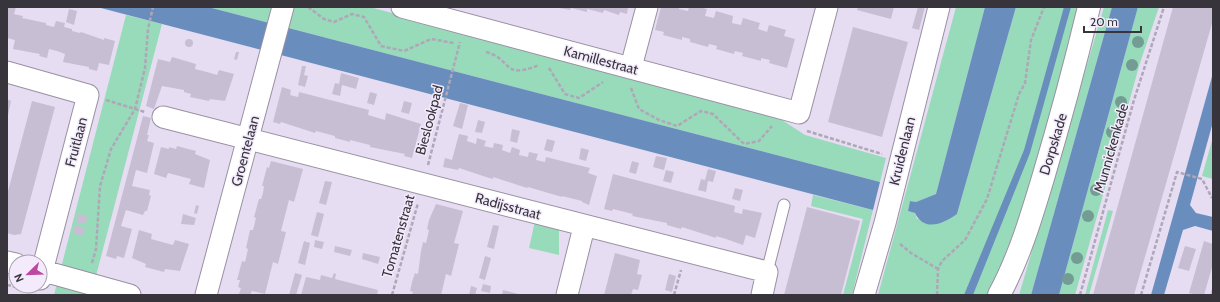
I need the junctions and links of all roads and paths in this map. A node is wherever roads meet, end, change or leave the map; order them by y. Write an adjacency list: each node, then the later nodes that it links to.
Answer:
1 (154, 7): 18 (path)
2 (283, 7): 21 (street, Groentelaan)
3 (308, 7): 11 (path)
4 (402, 7): 15 (street, Kamillestraat)
5 (647, 7): 15 (street)
6 (827, 7): 19 (street)
7 (939, 7): 22 (street, Kruidenlaan)
8 (1044, 7): 30 (path)
9 (1089, 7): 34 (main road, Dorpskade)
10 (1164, 7): 43 (path, Munnickenkade)
11 (466, 46)
12 (481, 50): 16 (path)
13 (455, 61): 23 (path, Bieslookpad)
14 (7, 72): 17 (street)
15 (629, 74): 19 (street, Kamillestraat); 19 (path)
16 (605, 81)
17 (88, 95): 18 (path); 29 (street, Fruitlaan)
18 (135, 109): 20 (path); 33 (path)
19 (794, 111): 22 (path)
20 (163, 117): 21 (street, Radijsstraat)
21 (248, 138): 23 (street, Radijsstraat); 36 (street, Groentelaan)
22 (900, 158): 26 (street, Kruidenlaan)
23 (423, 183): 27 (street, Radijsstraat); 37 (path, Tomatenstraat)
24 (1212, 198): 44 (path)
25 (784, 205): 31 (lane)
26 (884, 223): 30 (path); 41 (street, Kruidenlaan)
27 (584, 227): 28 (street, Radijsstraat); 38 (street)
28 (686, 251): 31 (street, Radijsstraat); 39 (path)
29 (46, 254)
30 (938, 269): 42 (path)
31 (767, 272): 40 (street)
32 (48, 278): 33 (street)
33 (88, 284): 35 (street)
34 (1004, 289)
35 (130, 295)
36 (206, 295)
37 (392, 295)
38 (567, 295)
39 (674, 295)
40 (762, 295)
41 (864, 295)
42 (937, 295)
43 (1080, 295)
44 (1141, 295)

